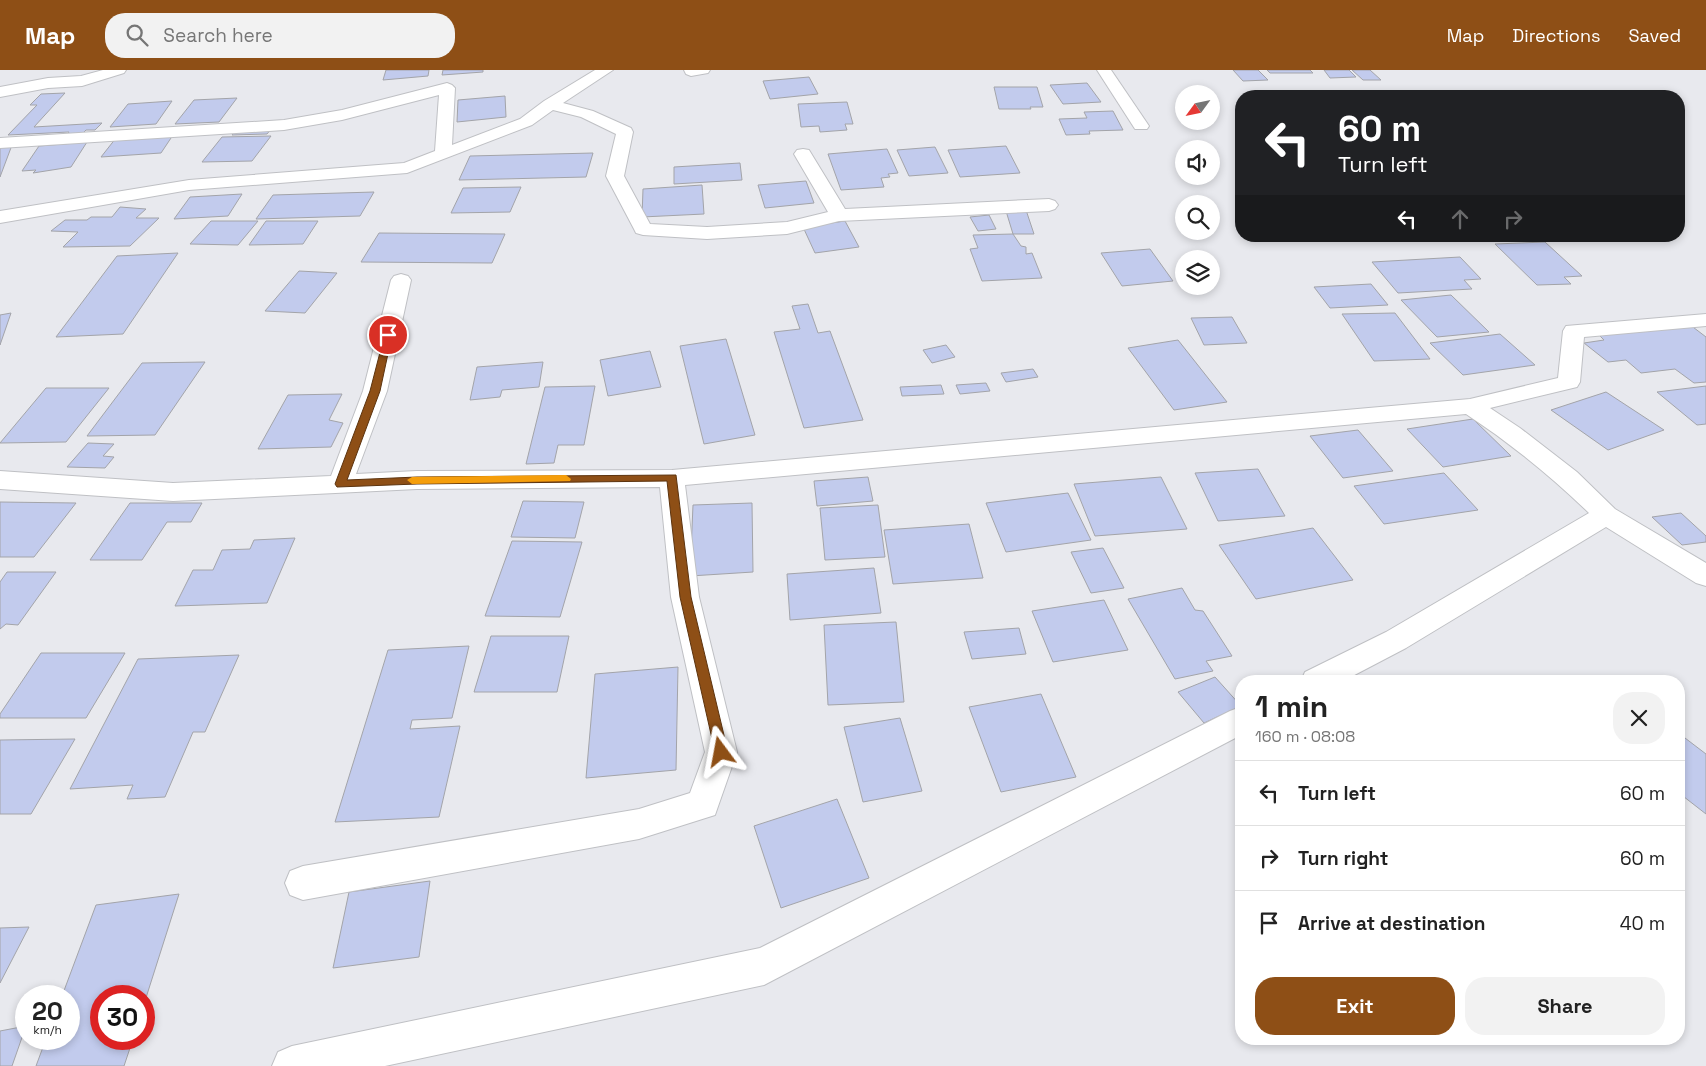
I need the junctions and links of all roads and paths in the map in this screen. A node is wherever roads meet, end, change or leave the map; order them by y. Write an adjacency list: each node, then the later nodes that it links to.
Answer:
1 (119, 70): 4 (street)
2 (606, 70): 5 (street)
3 (1104, 70): 6 (street)
4 (0, 92)
5 (550, 104): 8 (street); 11 (street)
6 (1141, 126)
7 (0, 143): 8 (street)
8 (443, 153): 12 (street)
9 (803, 154): 11 (street)
10 (1049, 205): 11 (street)
11 (839, 215)
12 (0, 217)
13 (401, 280): 18 (street)
14 (1706, 320): 15 (street)
15 (1470, 406): 16 (street); 19 (street)
16 (672, 478): 18 (street); 23 (street)
17 (0, 480): 18 (street)
18 (340, 484)
19 (1606, 515): 20 (street); 21 (street)
20 (1706, 576)
21 (1328, 675)
22 (1235, 723): 24 (street)
23 (303, 882)
24 (292, 1066)

